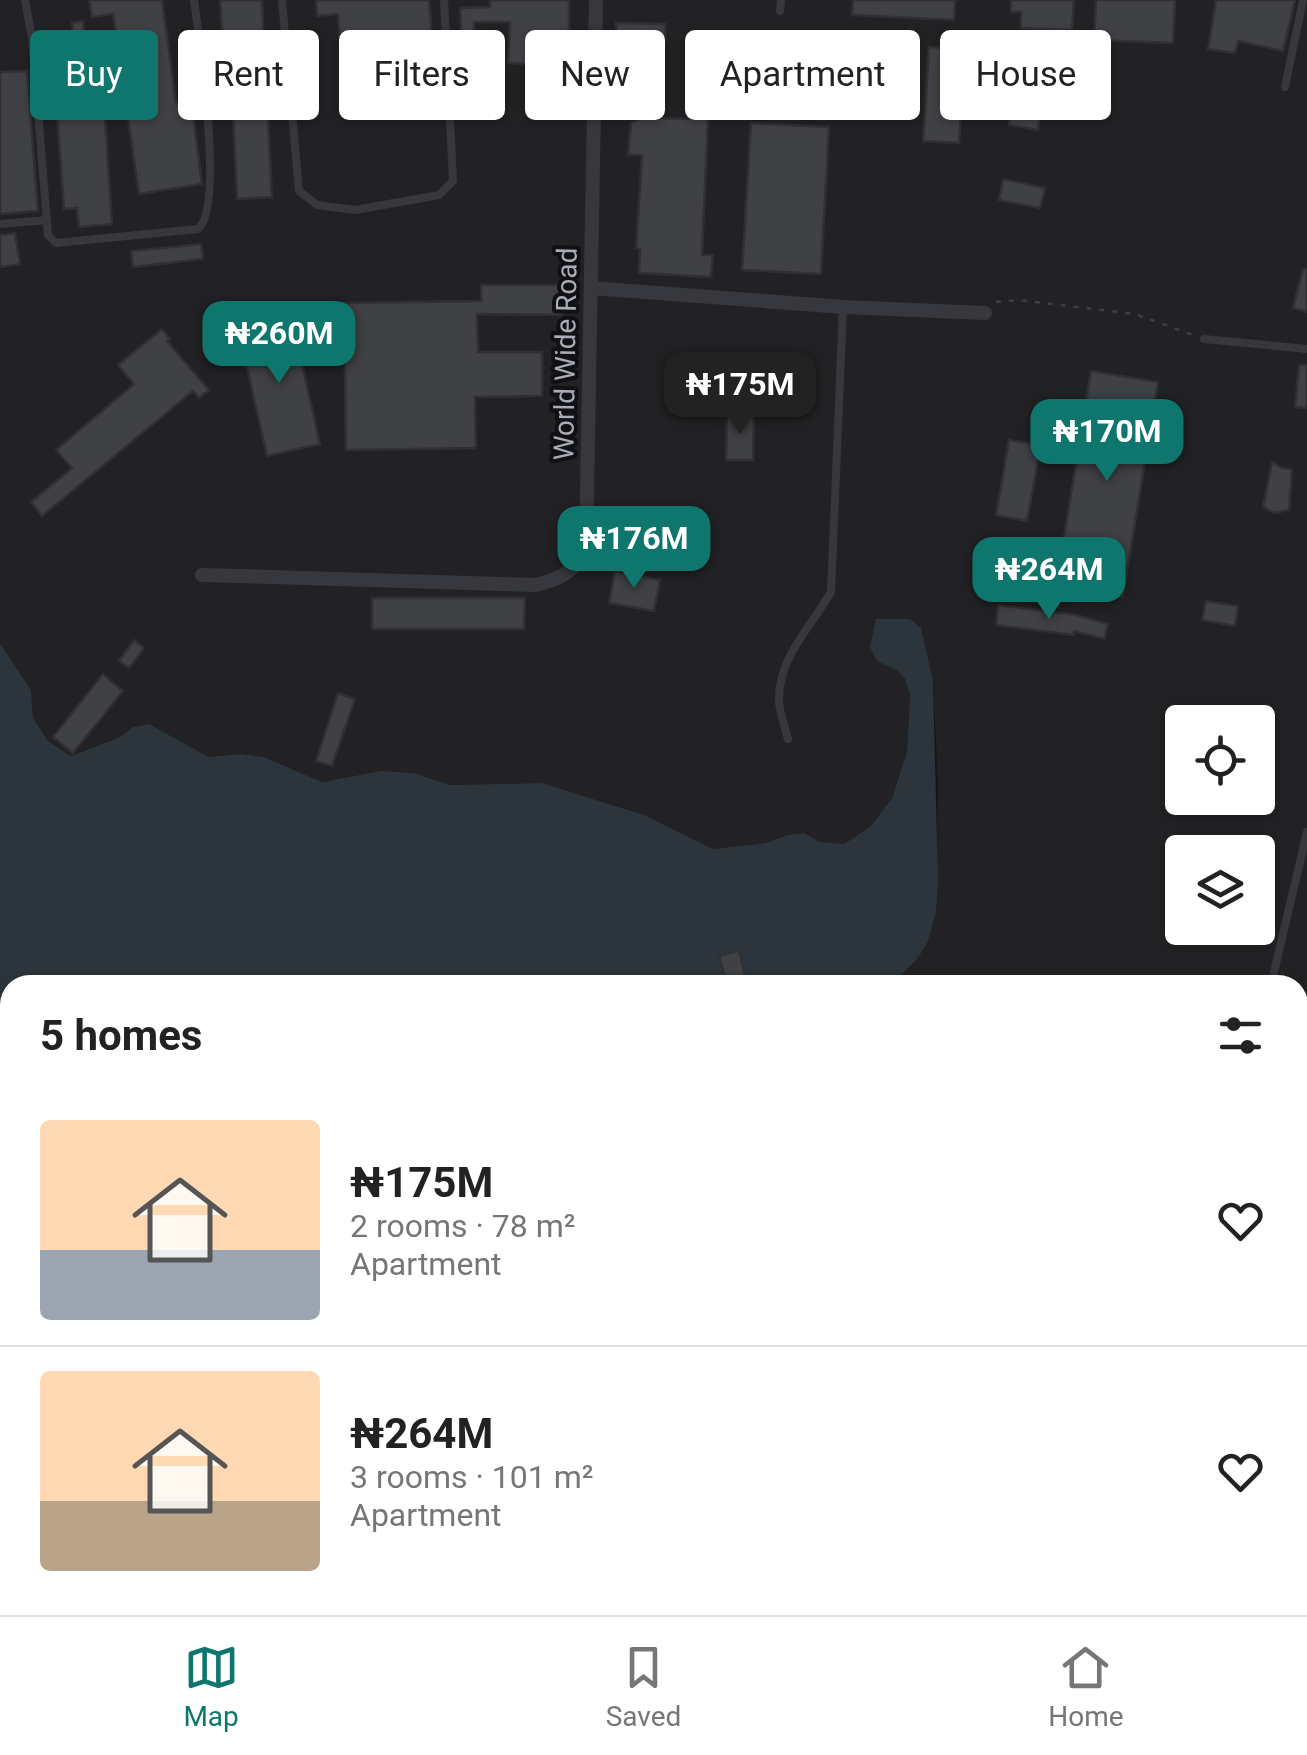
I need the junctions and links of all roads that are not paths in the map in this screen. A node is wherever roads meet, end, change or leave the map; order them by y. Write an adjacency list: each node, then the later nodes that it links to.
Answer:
1 (25, 0): 10 (lane)
2 (194, 0): 10 (lane)
3 (282, 0): 4 (lane)
4 (444, 0)
5 (596, 0): 12 (street, World Wide Road)
6 (780, 0): 8 (lane)
7 (1303, 0): 9 (lane)
8 (780, 11)
9 (1284, 87)
10 (47, 220): 11 (lane)
11 (0, 224)
12 (591, 288): 13 (street); 17 (street, World Wide Road)
13 (843, 307): 14 (street); 18 (lane)
14 (986, 313)
15 (1204, 339): 16 (lane)
16 (1307, 349)
17 (202, 575)
18 (788, 739)
19 (1307, 832): 20 (lane)
20 (1273, 975)

